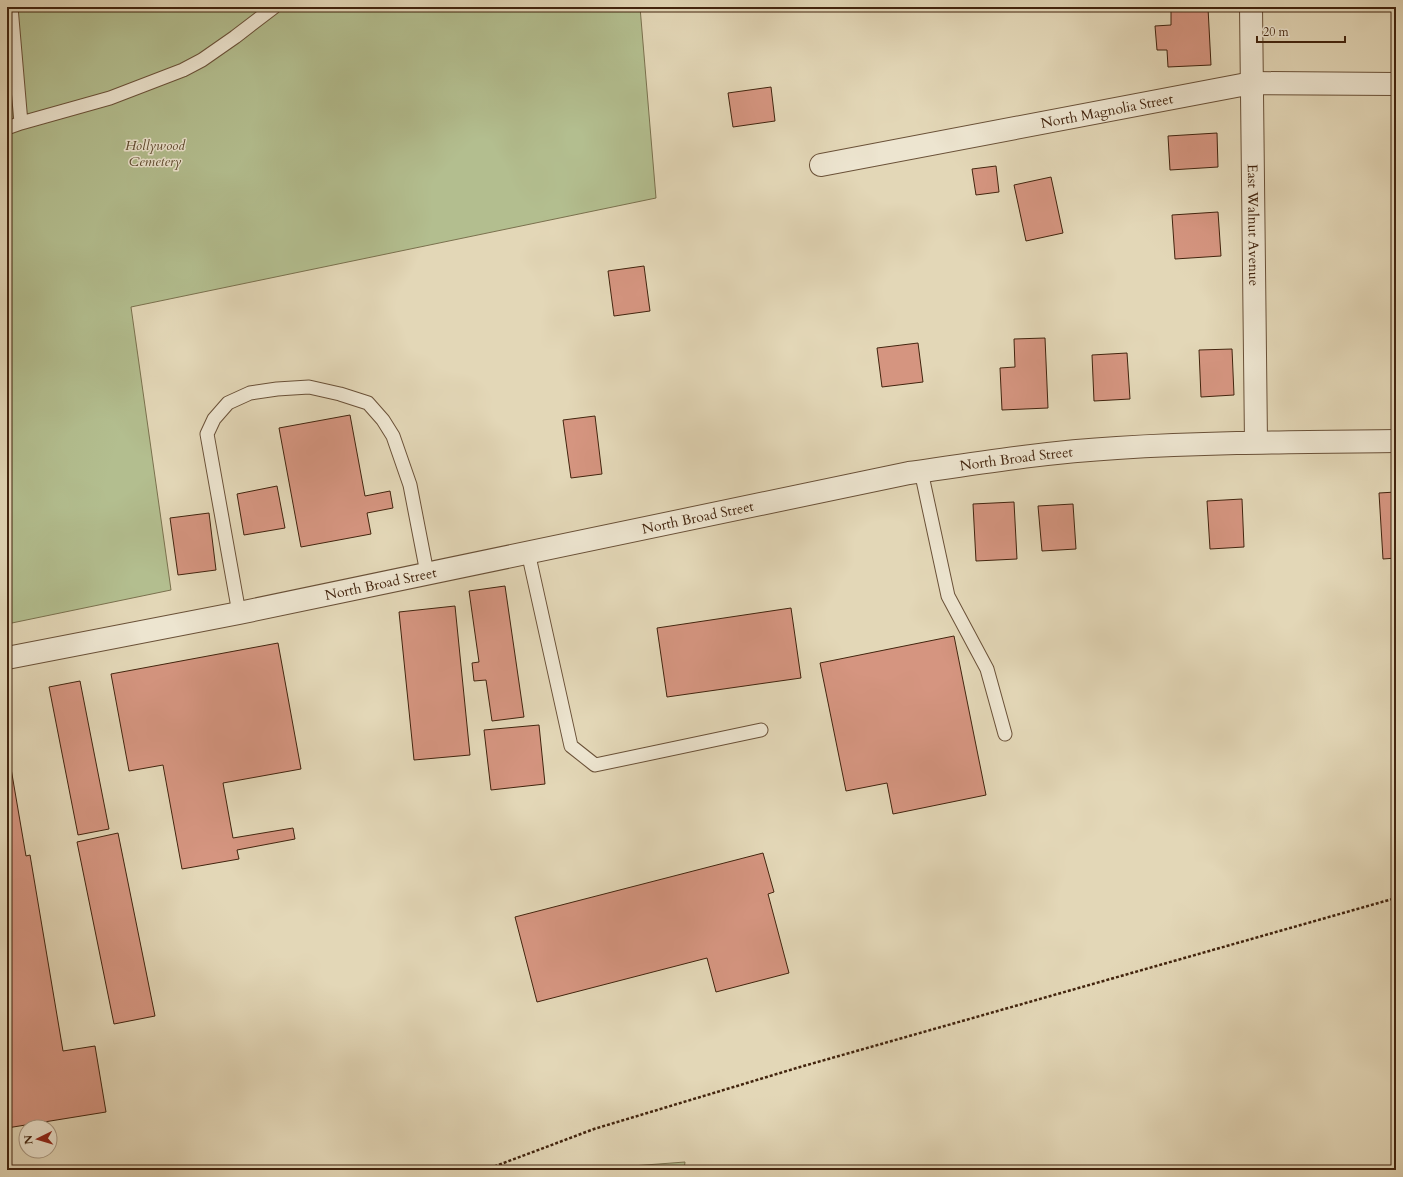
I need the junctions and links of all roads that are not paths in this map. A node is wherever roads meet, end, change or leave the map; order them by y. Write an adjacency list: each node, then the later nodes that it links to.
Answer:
1 (11, 7): 6 (lane)
2 (274, 7): 6 (lane)
3 (1251, 7): 4 (street, East Walnut Avenue)
4 (1252, 83): 5 (street, North Magnolia Street); 8 (street, North Magnolia Street); 10 (street, East Walnut Avenue)
5 (1396, 84)
6 (21, 122): 7 (lane)
7 (7, 128)
8 (821, 165)
9 (1396, 441): 10 (street, North Broad Street)
10 (1256, 442): 11 (street, North Broad Street)
11 (921, 471): 12 (street, North Broad Street); 17 (lane)
12 (528, 552): 13 (street, North Broad Street); 16 (lane)
13 (427, 573): 14 (street, North Broad Street); 14 (lane)
14 (238, 613): 15 (street, North Broad Street)
15 (7, 658)
16 (761, 730)
17 (1005, 734)

